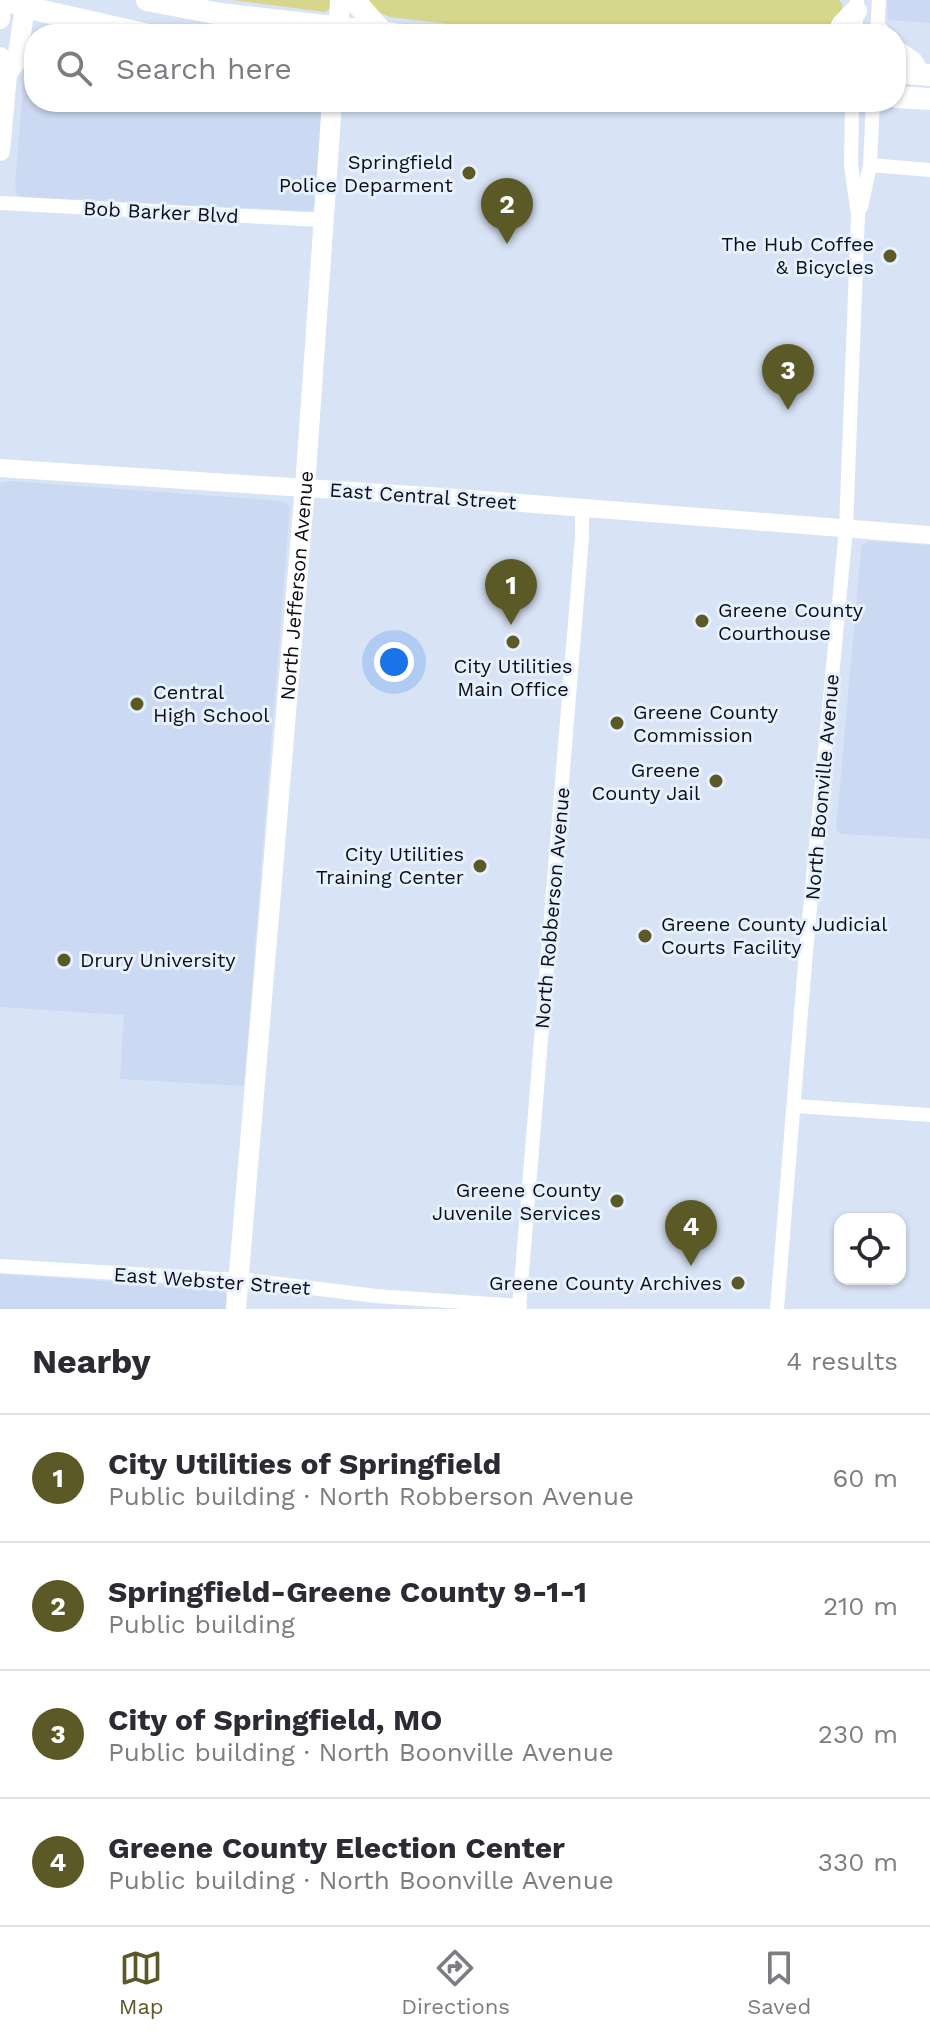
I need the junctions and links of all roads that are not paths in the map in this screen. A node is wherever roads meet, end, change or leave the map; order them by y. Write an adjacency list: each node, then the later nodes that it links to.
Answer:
1 (1, 0): 8 (main road)
2 (147, 0): 10 (main road)
3 (340, 0): 11 (main road)
4 (354, 0): 12 (main road)
5 (879, 0): 15 (street)
6 (20, 2): 9 (main road); 17 (main road)
7 (856, 5): 13 (main road); 14 (street)
8 (0, 19)
9 (105, 24)
10 (289, 24)
11 (338, 24)
12 (375, 24)
13 (843, 24)
14 (866, 24)
15 (874, 24)
16 (906, 58): 18 (main road)
17 (3, 65): 24 (main road)
18 (925, 74)
19 (906, 98): 20 (main road)
20 (930, 99)
21 (331, 112): 29 (main road, North Jefferson Avenue)
22 (852, 112): 28 (street, North Boonville Avenue)
23 (873, 112): 25 (street, North Boonville Avenue)
24 (0, 151)
25 (870, 165): 26 (street); 28 (street, North Boonville Avenue)
26 (930, 170)
27 (0, 203): 29 (street, Bob Barker Blvd)
28 (858, 215): 33 (street, North Boonville Avenue)
29 (323, 220): 31 (main road, North Jefferson Avenue)
30 (0, 468): 31 (street, East Central Street)
31 (305, 487): 32 (street, East Central Street); 38 (main road, North Jefferson Avenue)
32 (582, 507): 33 (street, East Central Street); 39 (street, North Robberson Avenue)
33 (846, 529): 34 (street, East Central Street); 35 (street, North Boonville Avenue)
34 (930, 535)
35 (794, 1106): 36 (street); 41 (street, North Boonville Avenue)
36 (930, 1115)
37 (0, 1266): 38 (street, East Webster Street)
38 (239, 1279): 39 (street, East Webster Street); 40 (main road, North Jefferson Avenue)
39 (520, 1307)
40 (236, 1309)
41 (777, 1309)

